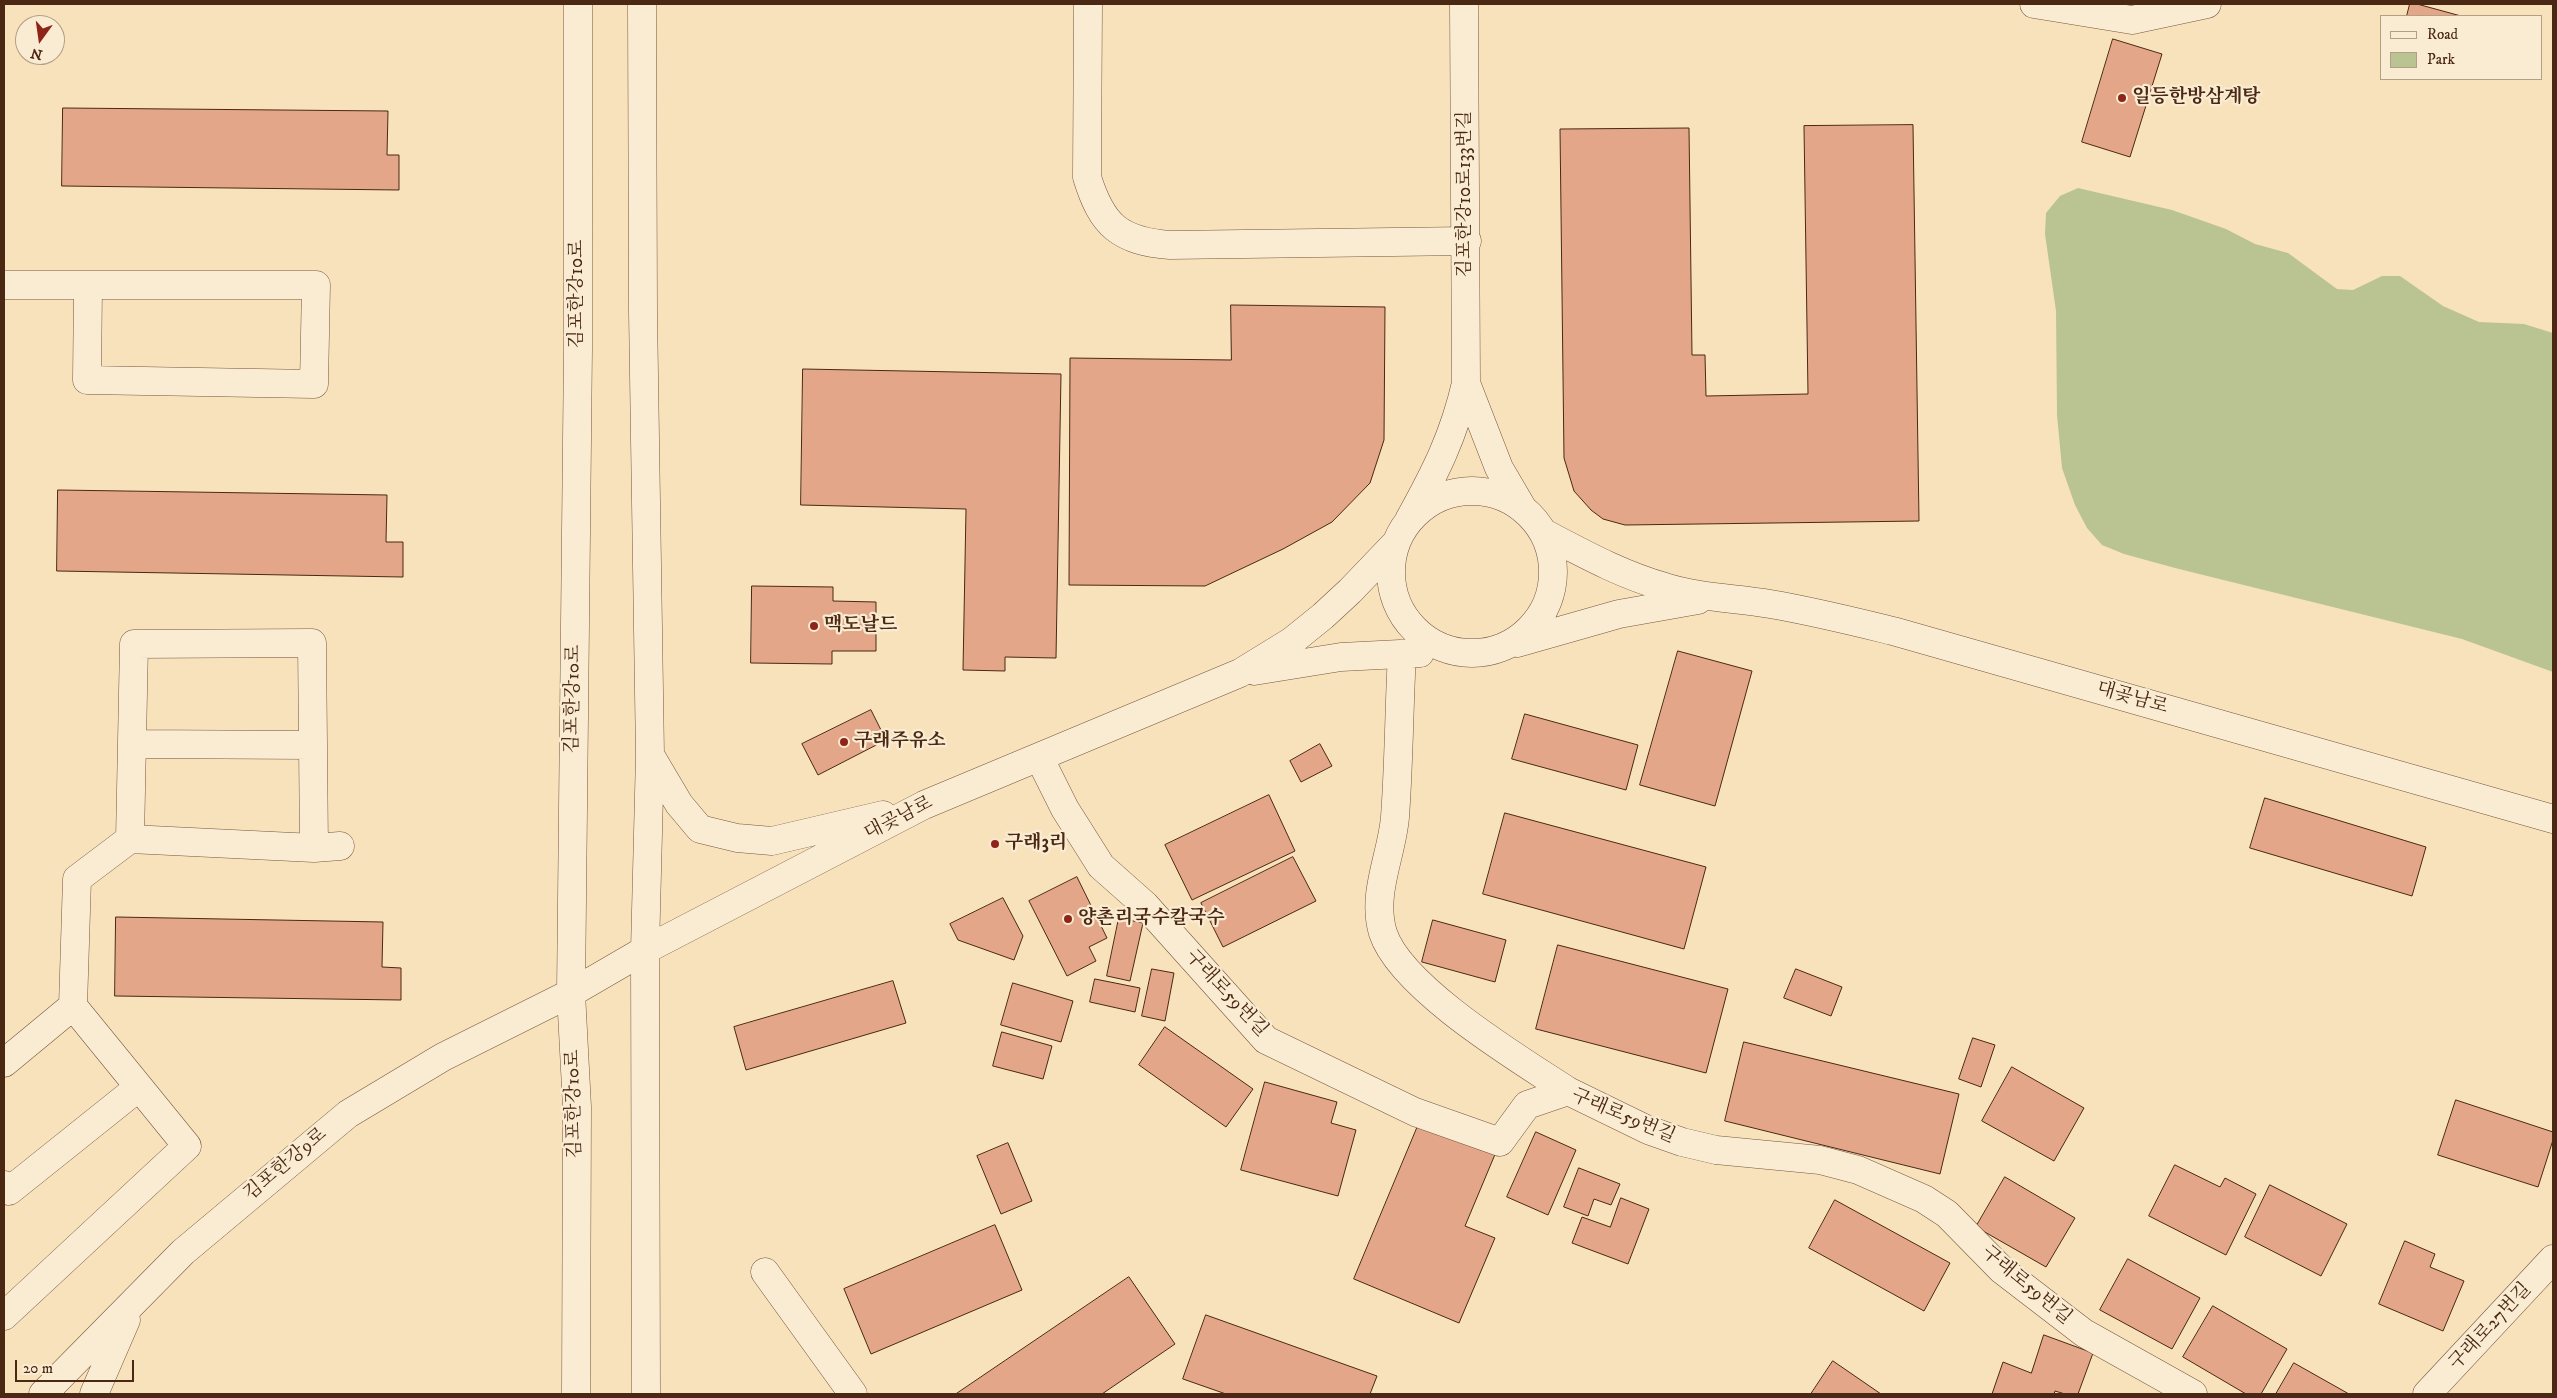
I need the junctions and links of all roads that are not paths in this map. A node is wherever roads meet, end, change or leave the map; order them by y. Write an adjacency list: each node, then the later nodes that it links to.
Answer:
1 (578, 4): 28 (street, 김포한강10로)
2 (642, 4): 22 (street)
3 (1088, 4): 7 (street)
4 (1464, 4): 7 (street, 김포한강10로133번길)
5 (2034, 4): 6 (street)
6 (2207, 4)
7 (1467, 241): 10 (street, 김포한강10로133번길)
8 (4, 285): 9 (street)
9 (88, 286): 9 (street)
10 (1466, 383): 11 (street); 12 (street)
11 (1524, 511): 12 (street); 13 (street)
12 (1409, 520): 14 (street)
13 (1544, 533): 15 (street); 16 (street)
14 (1395, 544): 17 (street); 19 (street)
15 (1707, 598): 16 (street); 25 (street, 대곶남로)
16 (1508, 646): 17 (street)
17 (1457, 652): 18 (street)
18 (1402, 654): 19 (street); 32 (street)
19 (1240, 674): 23 (street, 대곶남로)
20 (132, 744): 21 (street); 21 (street); 26 (street)
21 (312, 745): 26 (street)
22 (650, 755): 24 (street); 27 (street)
23 (1039, 757): 24 (street, 대곶남로); 32 (street, 구래로59번길)
24 (924, 805): 27 (street, 대곶남로)
25 (2553, 820)
26 (130, 839): 29 (street)
27 (645, 950): 28 (street, 대곶남로); 41 (street)
28 (571, 993): 36 (street, 김포한강9로); 40 (street, 김포한강10로)
29 (73, 1006): 30 (street); 31 (street)
30 (4, 1063)
31 (139, 1087): 33 (street); 37 (street)
32 (1568, 1091): 43 (street, 구래로59번길)
33 (4, 1185)
34 (2553, 1259): 44 (street, 구래로27번길)
35 (765, 1272): 42 (street)
36 (134, 1303): 38 (street, 김포한강9로); 39 (street)
37 (4, 1316)
38 (43, 1394)
39 (94, 1394)
40 (576, 1394)
41 (646, 1394)
42 (853, 1394)
43 (2193, 1394)
44 (2427, 1394)

